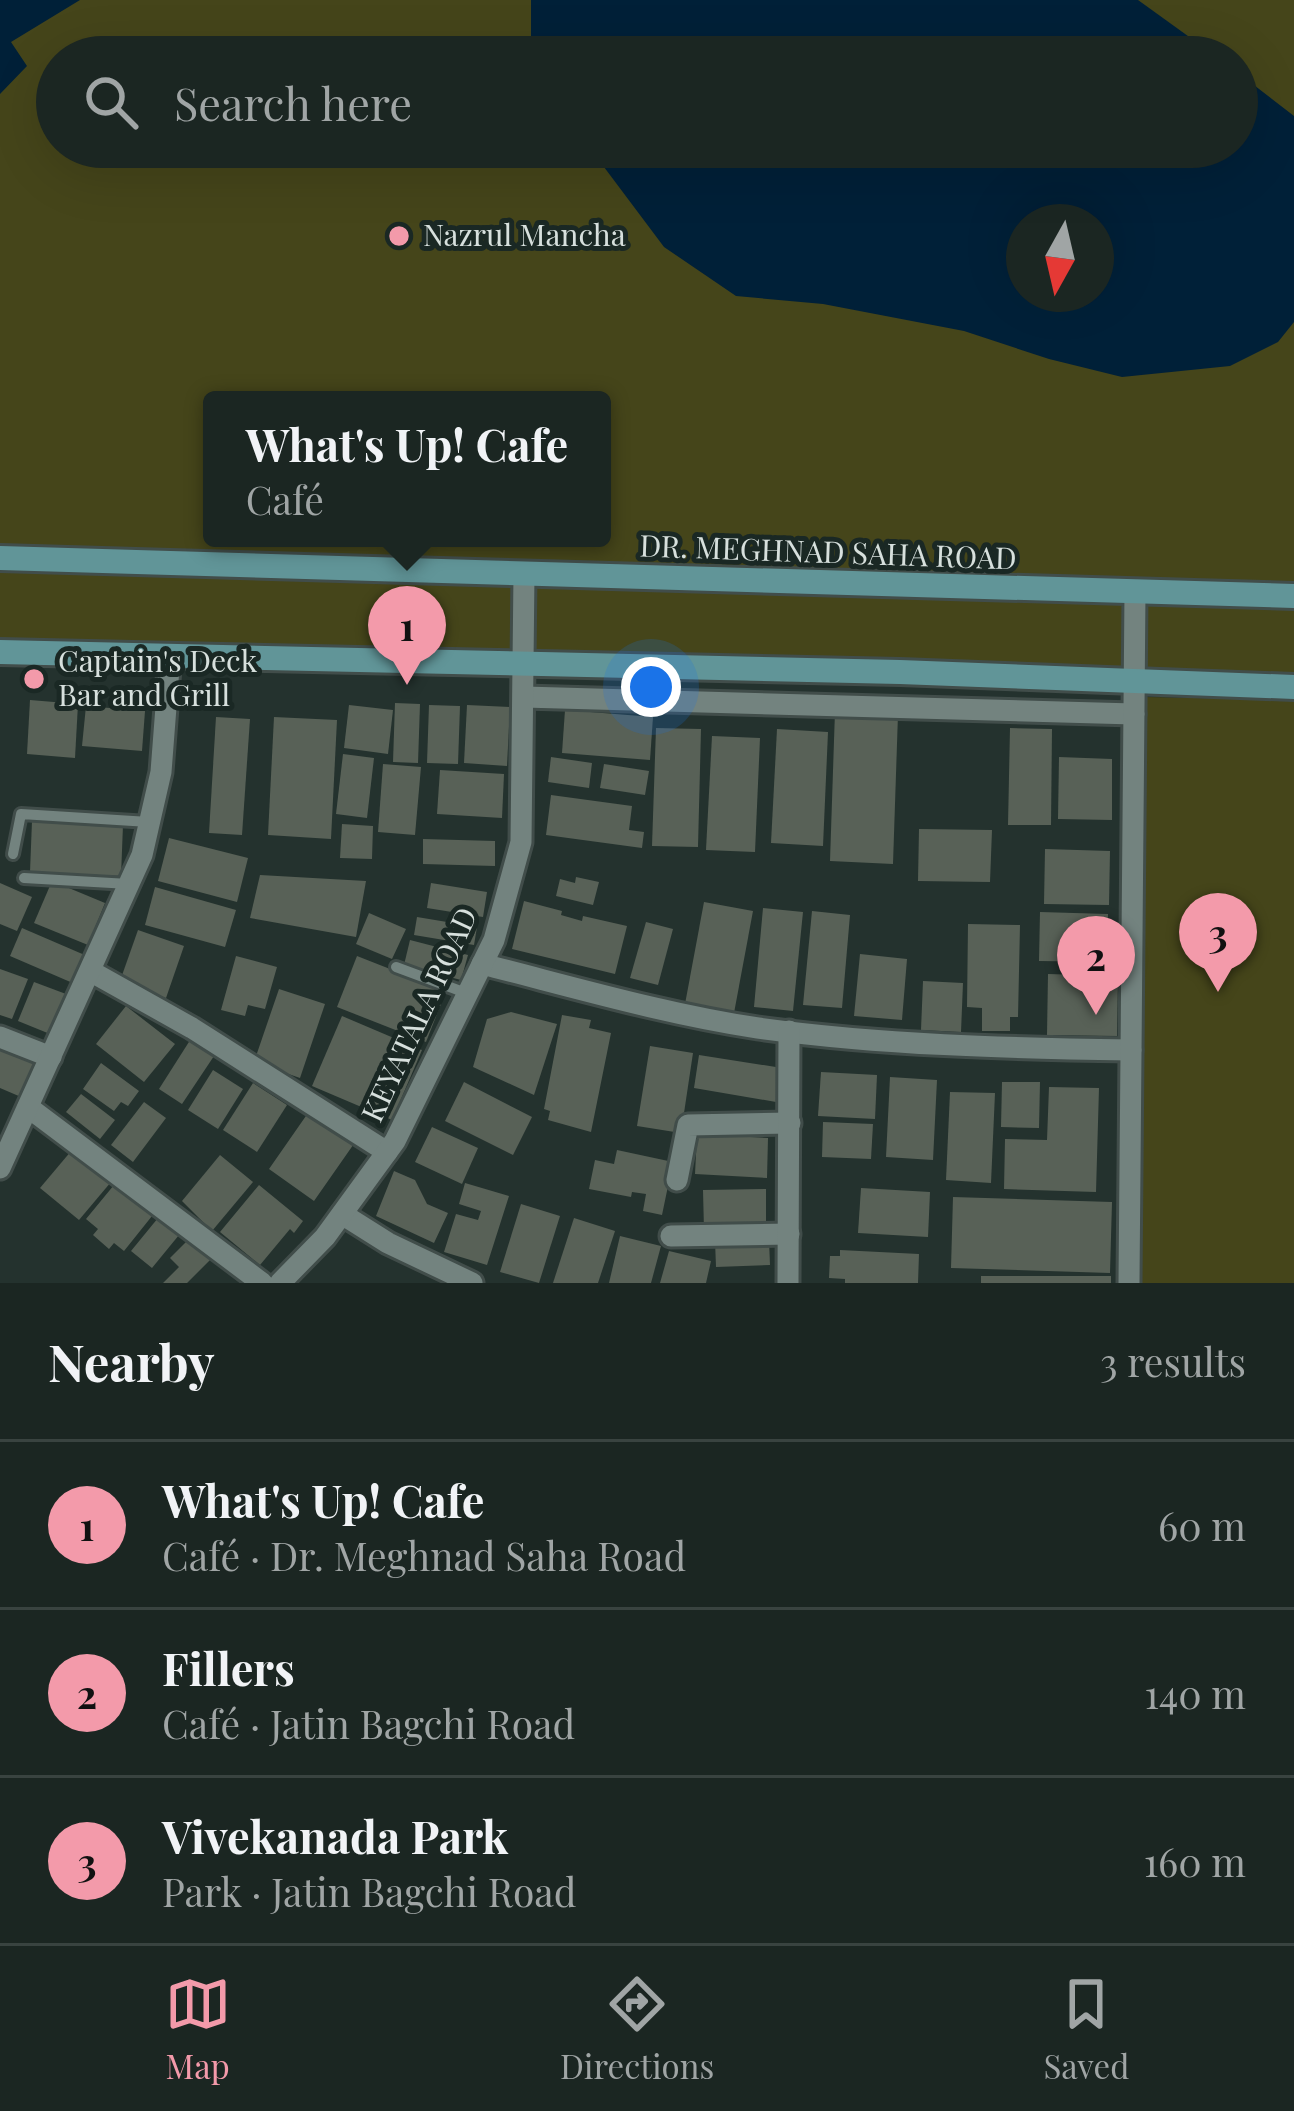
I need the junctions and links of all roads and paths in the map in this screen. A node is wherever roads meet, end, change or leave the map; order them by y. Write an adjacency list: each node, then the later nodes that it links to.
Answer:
1 (0, 557): 2 (street, DR. MEGHNAD SAHA ROAD)
2 (524, 574): 3 (street, DR. MEGHNAD SAHA ROAD); 7 (street, KEYATALA ROAD)
3 (1136, 592): 4 (street, DR. MEGHNAD SAHA ROAD); 8 (street)
4 (1294, 596)
5 (0, 652): 6 (street)
6 (170, 655): 7 (street); 12 (street)
7 (524, 663): 8 (street); 10 (street, KEYATALA ROAD)
8 (1134, 682): 9 (street); 11 (street)
9 (1294, 687)
10 (524, 697): 11 (street); 16 (street, KEYATALA ROAD)
11 (1134, 714): 22 (street)
12 (149, 822): 13 (lane); 15 (street)
13 (13, 854)
14 (24, 878): 15 (lane)
15 (130, 884): 18 (street)
16 (482, 964): 19 (street, KEYATALA ROAD); 20 (street)
17 (396, 967): 19 (lane)
18 (92, 972): 23 (street); 26 (street)
19 (469, 994): 26 (street, KEYATALA ROAD)
20 (789, 1031): 22 (street); 25 (street)
21 (0, 1037): 23 (street)
22 (1131, 1050): 36 (street)
23 (52, 1057): 24 (street)
24 (28, 1107): 27 (street); 32 (street)
25 (790, 1124): 28 (street); 30 (street)
26 (387, 1152): 29 (street, KEYATALA ROAD)
27 (0, 1168)
28 (677, 1180)
29 (342, 1214): 33 (street, KEYATALA ROAD); 34 (street)
30 (789, 1234): 31 (street); 35 (street)
31 (671, 1236)
32 (262, 1283)
33 (280, 1283)
34 (472, 1283)
35 (788, 1283)
36 (1129, 1283)

